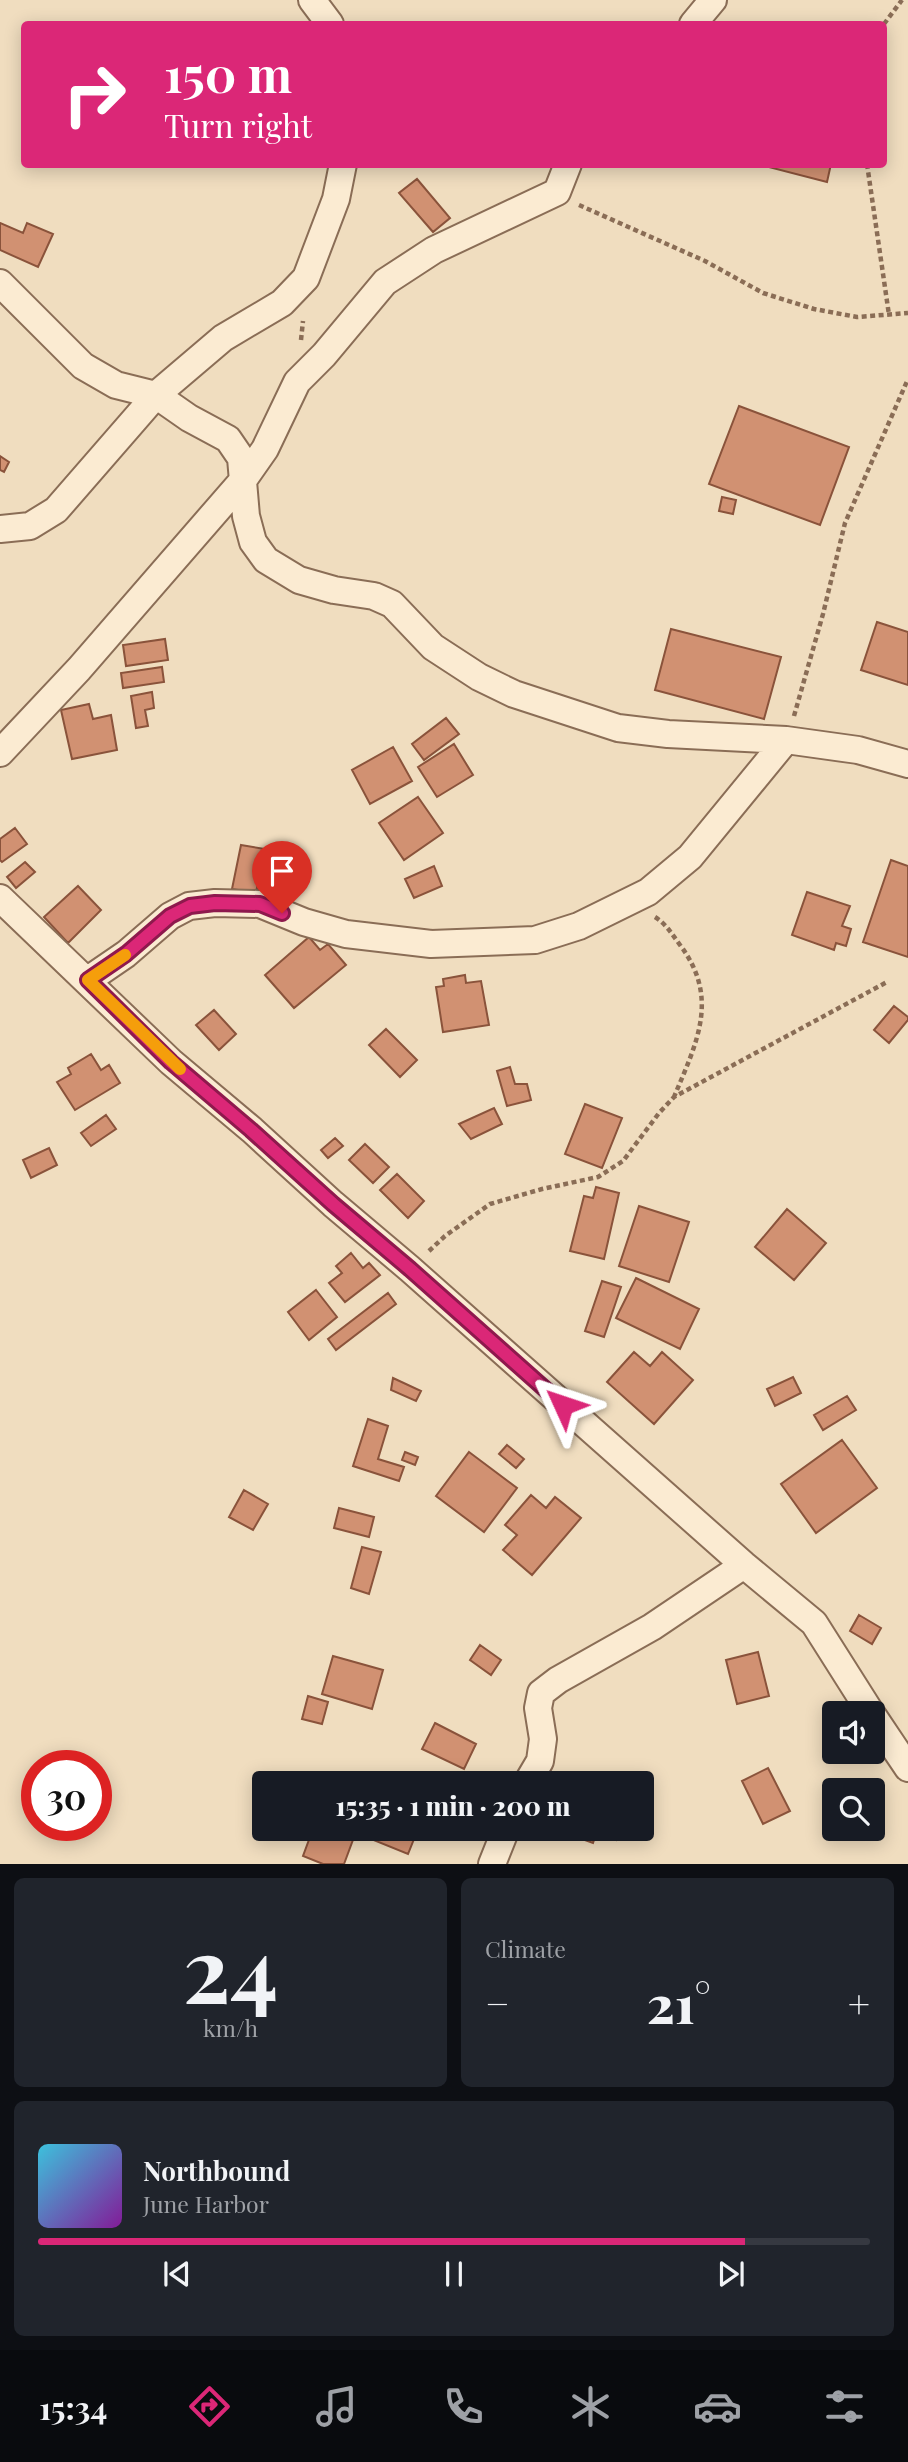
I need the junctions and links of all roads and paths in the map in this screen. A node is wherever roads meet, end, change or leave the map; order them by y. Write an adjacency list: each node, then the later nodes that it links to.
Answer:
1 (313, 0): 4 (street)
2 (713, 0): 5 (street)
3 (902, 0): 6 (path)
4 (328, 21)
5 (696, 21)
6 (886, 21)
7 (341, 168): 11 (street)
8 (566, 168): 10 (street)
9 (868, 168): 14 (path)
10 (557, 192): 14 (path); 16 (street)
11 (306, 278): 16 (path); 17 (street)
12 (0, 283): 17 (street)
13 (908, 313): 14 (path)
14 (889, 315)
15 (908, 379): 20 (path)
16 (298, 382): 18 (street)
17 (156, 395): 18 (street); 19 (street)
18 (244, 479): 20 (street); 21 (street)
19 (0, 528)
20 (786, 740): 22 (street); 24 (street)
21 (0, 753)
22 (908, 764)
23 (0, 898): 25 (street)
24 (631, 901): 25 (street); 27 (path)
25 (88, 980): 28 (street)
26 (887, 982): 27 (path)
27 (674, 1097): 28 (path)
28 (410, 1269): 29 (street)
29 (744, 1565): 30 (street); 33 (street)
30 (863, 1701)
31 (885, 1734): 32 (street)
32 (908, 1768)
33 (534, 1771)
34 (501, 1841): 35 (street)
35 (492, 1864)

